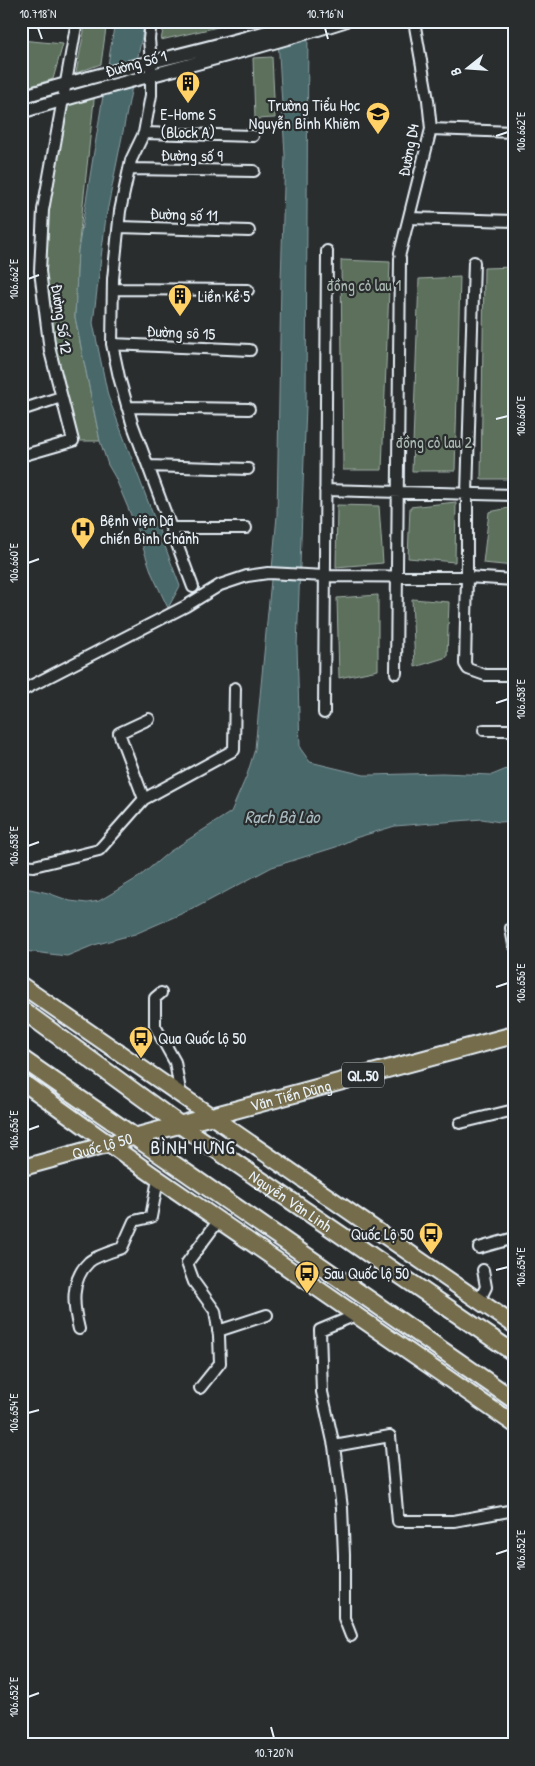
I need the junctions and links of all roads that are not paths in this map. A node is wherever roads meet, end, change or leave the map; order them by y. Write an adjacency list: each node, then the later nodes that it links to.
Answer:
1 (77, 21): 9 (street, Đường Số 12)
2 (151, 21): 7 (street)
3 (305, 21): 6 (street)
4 (344, 21): 6 (street)
5 (414, 21): 13 (street, Đường D4)
6 (258, 42): 7 (street, Đường Số 1); 8 (street, Đường Số 1)
7 (146, 63): 8 (street); 9 (street, Đường Số 1)
8 (147, 77): 11 (street, Đường Số 1); 15 (street)
9 (66, 83): 10 (street, Đường Số 1); 11 (street, Đường Số 12)
10 (21, 97)
11 (63, 99): 12 (street, Đường Số 1); 29 (street, Đường Số 12)
12 (21, 112)
13 (431, 130): 14 (street); 19 (street, Đường D4)
14 (514, 132)
15 (144, 133): 16 (street); 17 (street)
16 (253, 136)
17 (129, 169): 18 (street, Đường số 9); 21 (street)
18 (254, 171)
19 (409, 218): 20 (street); 37 (street, Đường D4)
20 (514, 221)
21 (118, 227): 22 (street, Đường số 11); 25 (street)
22 (249, 231)
23 (327, 251): 36 (street)
24 (474, 262): 38 (street)
25 (113, 289): 26 (street); 27 (street)
26 (248, 290)
27 (112, 344): 28 (street, Đường sô 15); 30 (street)
28 (250, 350)
29 (62, 397): 32 (street); 33 (street, Đường Số 12)
30 (128, 407): 31 (street); 34 (street)
31 (249, 409)
32 (21, 410)
33 (21, 456)
34 (148, 466): 35 (street); 40 (street)
35 (248, 469)
36 (325, 490): 37 (street); 42 (street)
37 (397, 492): 38 (street); 43 (street, Đường D4)
38 (467, 494): 39 (street); 44 (street)
39 (514, 495)
40 (172, 528): 41 (street); 46 (street)
41 (246, 528)
42 (325, 576): 43 (street); 50 (street); 51 (street)
43 (398, 576): 44 (street); 47 (street, Đường D4)
44 (467, 577): 45 (street); 48 (street)
45 (514, 580)
46 (193, 587)
47 (396, 673)
48 (514, 675)
49 (235, 688): 55 (street)
50 (21, 691)
51 (324, 713)
52 (149, 720): 55 (street)
53 (484, 730): 54 (street)
54 (514, 730)
55 (144, 799): 56 (street)
56 (21, 865)
57 (511, 928): 58 (street)
58 (514, 945)
59 (21, 985): 65 (main road, Nguyễn Văn Linh)
60 (161, 993): 65 (street)
61 (21, 1009): 69 (highway, Nguyễn Văn Linh)
62 (514, 1035): 67 (highway, Văn Tiến Dũng / QL.50)
63 (21, 1058): 70 (highway)
64 (21, 1081): 71 (main road)
65 (181, 1096): 67 (main road, Nguyễn Văn Linh)
66 (514, 1110): 68 (street)
67 (213, 1117): 69 (highway, Quốc lộ 50 / QL.50); 78 (main road, Nguyễn Văn Linh)
68 (460, 1123)
69 (180, 1125): 70 (highway, Quốc lộ 50 / QL.50); 84 (highway, Nguyễn Văn Linh)
70 (134, 1137): 71 (main road, Quốc lộ 50 / QL.50); 86 (highway)
71 (108, 1144): 72 (main road, Quốc lộ 50 / QL.50); 73 (main road)
72 (21, 1168)
73 (158, 1179): 74 (main road); 82 (street)
74 (219, 1220): 79 (main road); 83 (street)
75 (514, 1238): 76 (street)
76 (479, 1248)
77 (483, 1270): 78 (street)
78 (479, 1301): 81 (main road, Nguyễn Văn Linh)
79 (356, 1315): 87 (main road); 88 (street)
80 (267, 1316): 83 (street)
81 (514, 1325)
82 (79, 1329)
83 (218, 1331): 85 (street)
84 (514, 1353)
85 (200, 1388)
86 (514, 1400)
87 (514, 1424)
88 (334, 1446): 89 (street); 90 (street)
89 (514, 1510)
90 (351, 1636)

